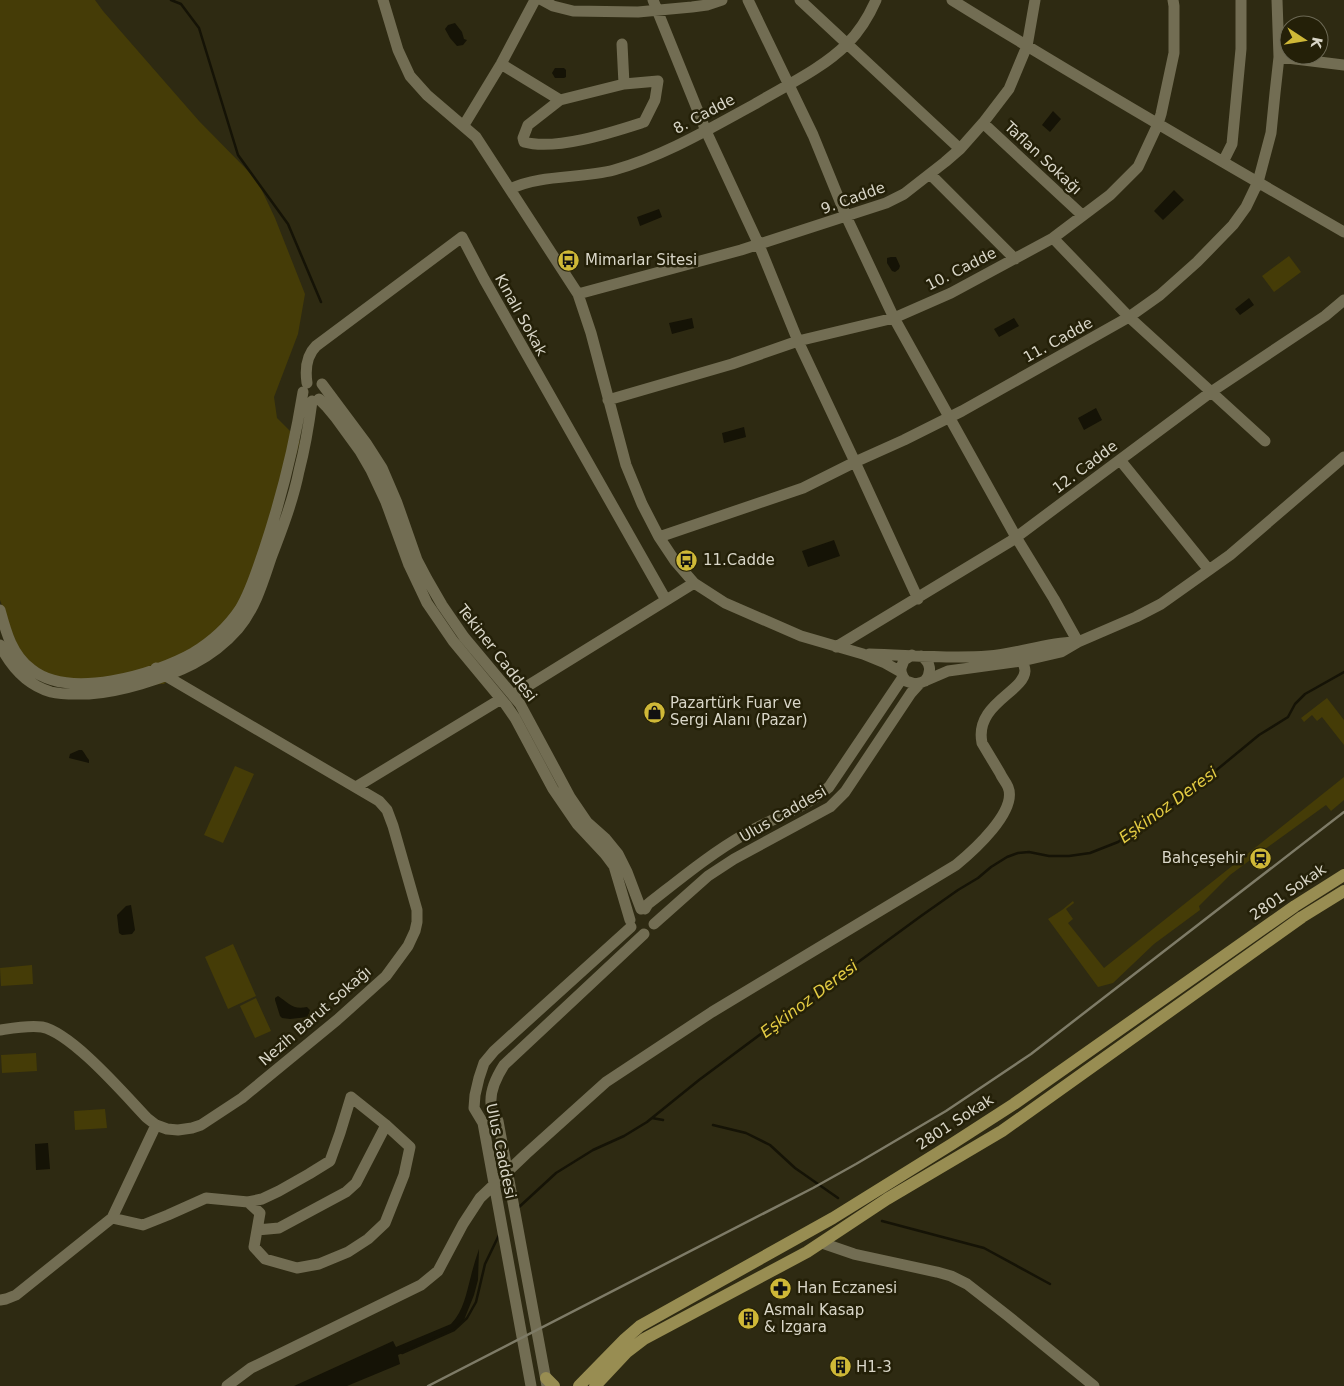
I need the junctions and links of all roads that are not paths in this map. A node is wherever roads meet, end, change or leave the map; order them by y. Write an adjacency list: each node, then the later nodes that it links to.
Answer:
1 (383, 0): 26 (street)
2 (536, 0): 19 (street)
3 (542, 0): 13 (street)
4 (722, 0): 13 (street)
5 (748, 0): 22 (street)
6 (800, 0): 15 (street)
7 (876, 0): 15 (street, 8. Cadde)
8 (952, 0): 16 (street)
9 (1035, 0): 16 (street, 9. Cadde)
10 (1173, 0): 25 (street, 10. Cadde)
11 (1241, 0): 29 (street)
12 (1277, 0): 17 (street, 11. Cadde)
13 (655, 5): 27 (street)
14 (622, 44): 21 (street)
15 (848, 44): 22 (street, 8. Cadde); 28 (street)
16 (1027, 46): 24 (street, 9. Cadde); 25 (street)
17 (1279, 58): 31 (street, 11. Cadde)
18 (1329, 63): 20 (street)
19 (501, 64): 23 (street); 26 (street)
20 (1344, 65)
21 (624, 84): 23 (street); 23 (street)
22 (789, 85): 27 (street, 8. Cadde); 34 (street)
23 (560, 100)
24 (983, 123): 28 (street, 9. Cadde); 33 (street, Taflan Sokağı)
25 (1158, 124): 29 (street); 33 (street, 10. Cadde)
26 (464, 125): 32 (street)
27 (706, 131): 32 (street, 8. Cadde); 37 (street)
28 (960, 149): 30 (street, 9. Cadde)
29 (1223, 162): 31 (street)
30 (930, 174): 34 (street, 9. Cadde); 38 (street)
31 (1258, 182): 35 (street); 41 (street, 11. Cadde)
32 (510, 189): 39 (street)
33 (1082, 215): 36 (street, 10. Cadde)
34 (846, 216): 37 (street, 9. Cadde); 42 (street)
35 (1344, 232)
36 (1053, 238): 38 (street, 10. Cadde); 41 (street)
37 (759, 245): 39 (street, 9. Cadde); 43 (street)
38 (1015, 259): 42 (street, 10. Cadde)
39 (578, 294): 48 (street)
40 (1344, 300): 46 (street, 12. Cadde)
41 (1129, 317): 46 (street); 50 (street, 11. Cadde)
42 (894, 318): 43 (street, 10. Cadde); 50 (street)
43 (798, 341): 48 (street, 10. Cadde); 55 (street)
44 (322, 384): 45 (street); 47 (street); 73 (street, Tekiner Caddesi)
45 (305, 387): 47 (street, Tekiner Caddesi); 61 (street, Kınalı Sokak); 69 (street)
46 (1211, 392): 52 (street); 54 (street, 12. Cadde)
47 (315, 400): 49 (street, Tekiner Caddesi); 51 (street)
48 (608, 400): 56 (street)
49 (334, 416): 51 (street); 74 (street, Tekiner Caddesi)
50 (949, 418): 55 (street, 11. Cadde); 57 (street)
51 (308, 425): 71 (street)
52 (1265, 441)
53 (1344, 457): 58 (street)
54 (1120, 460): 57 (street, 12. Cadde); 58 (street)
55 (855, 462): 56 (street, 11. Cadde); 60 (street)
56 (659, 537): 59 (street)
57 (1016, 538): 60 (street, 12. Cadde); 63 (street)
58 (1209, 570): 63 (street)
59 (694, 583): 61 (street); 65 (street)
60 (918, 598): 65 (street, 12. Cadde)
61 (666, 600): 73 (street)
62 (0, 610): 69 (street)
63 (1078, 642): 68 (street)
64 (0, 645): 71 (street)
65 (836, 647): 66 (street)
66 (863, 654): 67 (street); 70 (street)
67 (916, 655): 68 (street); 70 (street); 72 (street)
68 (1020, 657): 72 (street); 93 (street)
69 (156, 668): 71 (street, Nezih Barut Sokağı)
70 (902, 675): 72 (street); 78 (street, Ulus Caddesi)
71 (166, 676): 75 (street, Nezih Barut Sokağı)
72 (922, 682): 80 (street, Ulus Caddesi)
73 (513, 695): 78 (street, Tekiner Caddesi)
74 (501, 699): 75 (street); 79 (street, Tekiner Caddesi)
75 (356, 788): 83 (street, Nezih Barut Sokağı)
76 (1344, 875): 86 (main road, 2801 Sokak)
77 (1344, 891): 89 (main road, 2801 Sokak)
78 (643, 909): 79 (street, Ulus Caddesi); 80 (street)
79 (630, 924): 81 (street); 92 (street, Ulus Caddesi)
80 (654, 924): 81 (street, Ulus Caddesi)
81 (644, 934): 91 (street, Ulus Caddesi)
82 (0, 1030): 83 (street)
83 (156, 1125): 87 (street)
84 (386, 1125): 85 (street); 88 (street); 88 (street)
85 (248, 1202): 87 (street); 88 (street)
86 (848, 1209): 89 (main road); 94 (main road, 2801 Sokak)
87 (112, 1218): 90 (street)
88 (257, 1230)
89 (822, 1243): 95 (main road, 2801 Sokak); 96 (street)
90 (0, 1300)
91 (549, 1383)
92 (530, 1385)
93 (227, 1386)
94 (579, 1386)
95 (595, 1386)
96 (1094, 1386)

